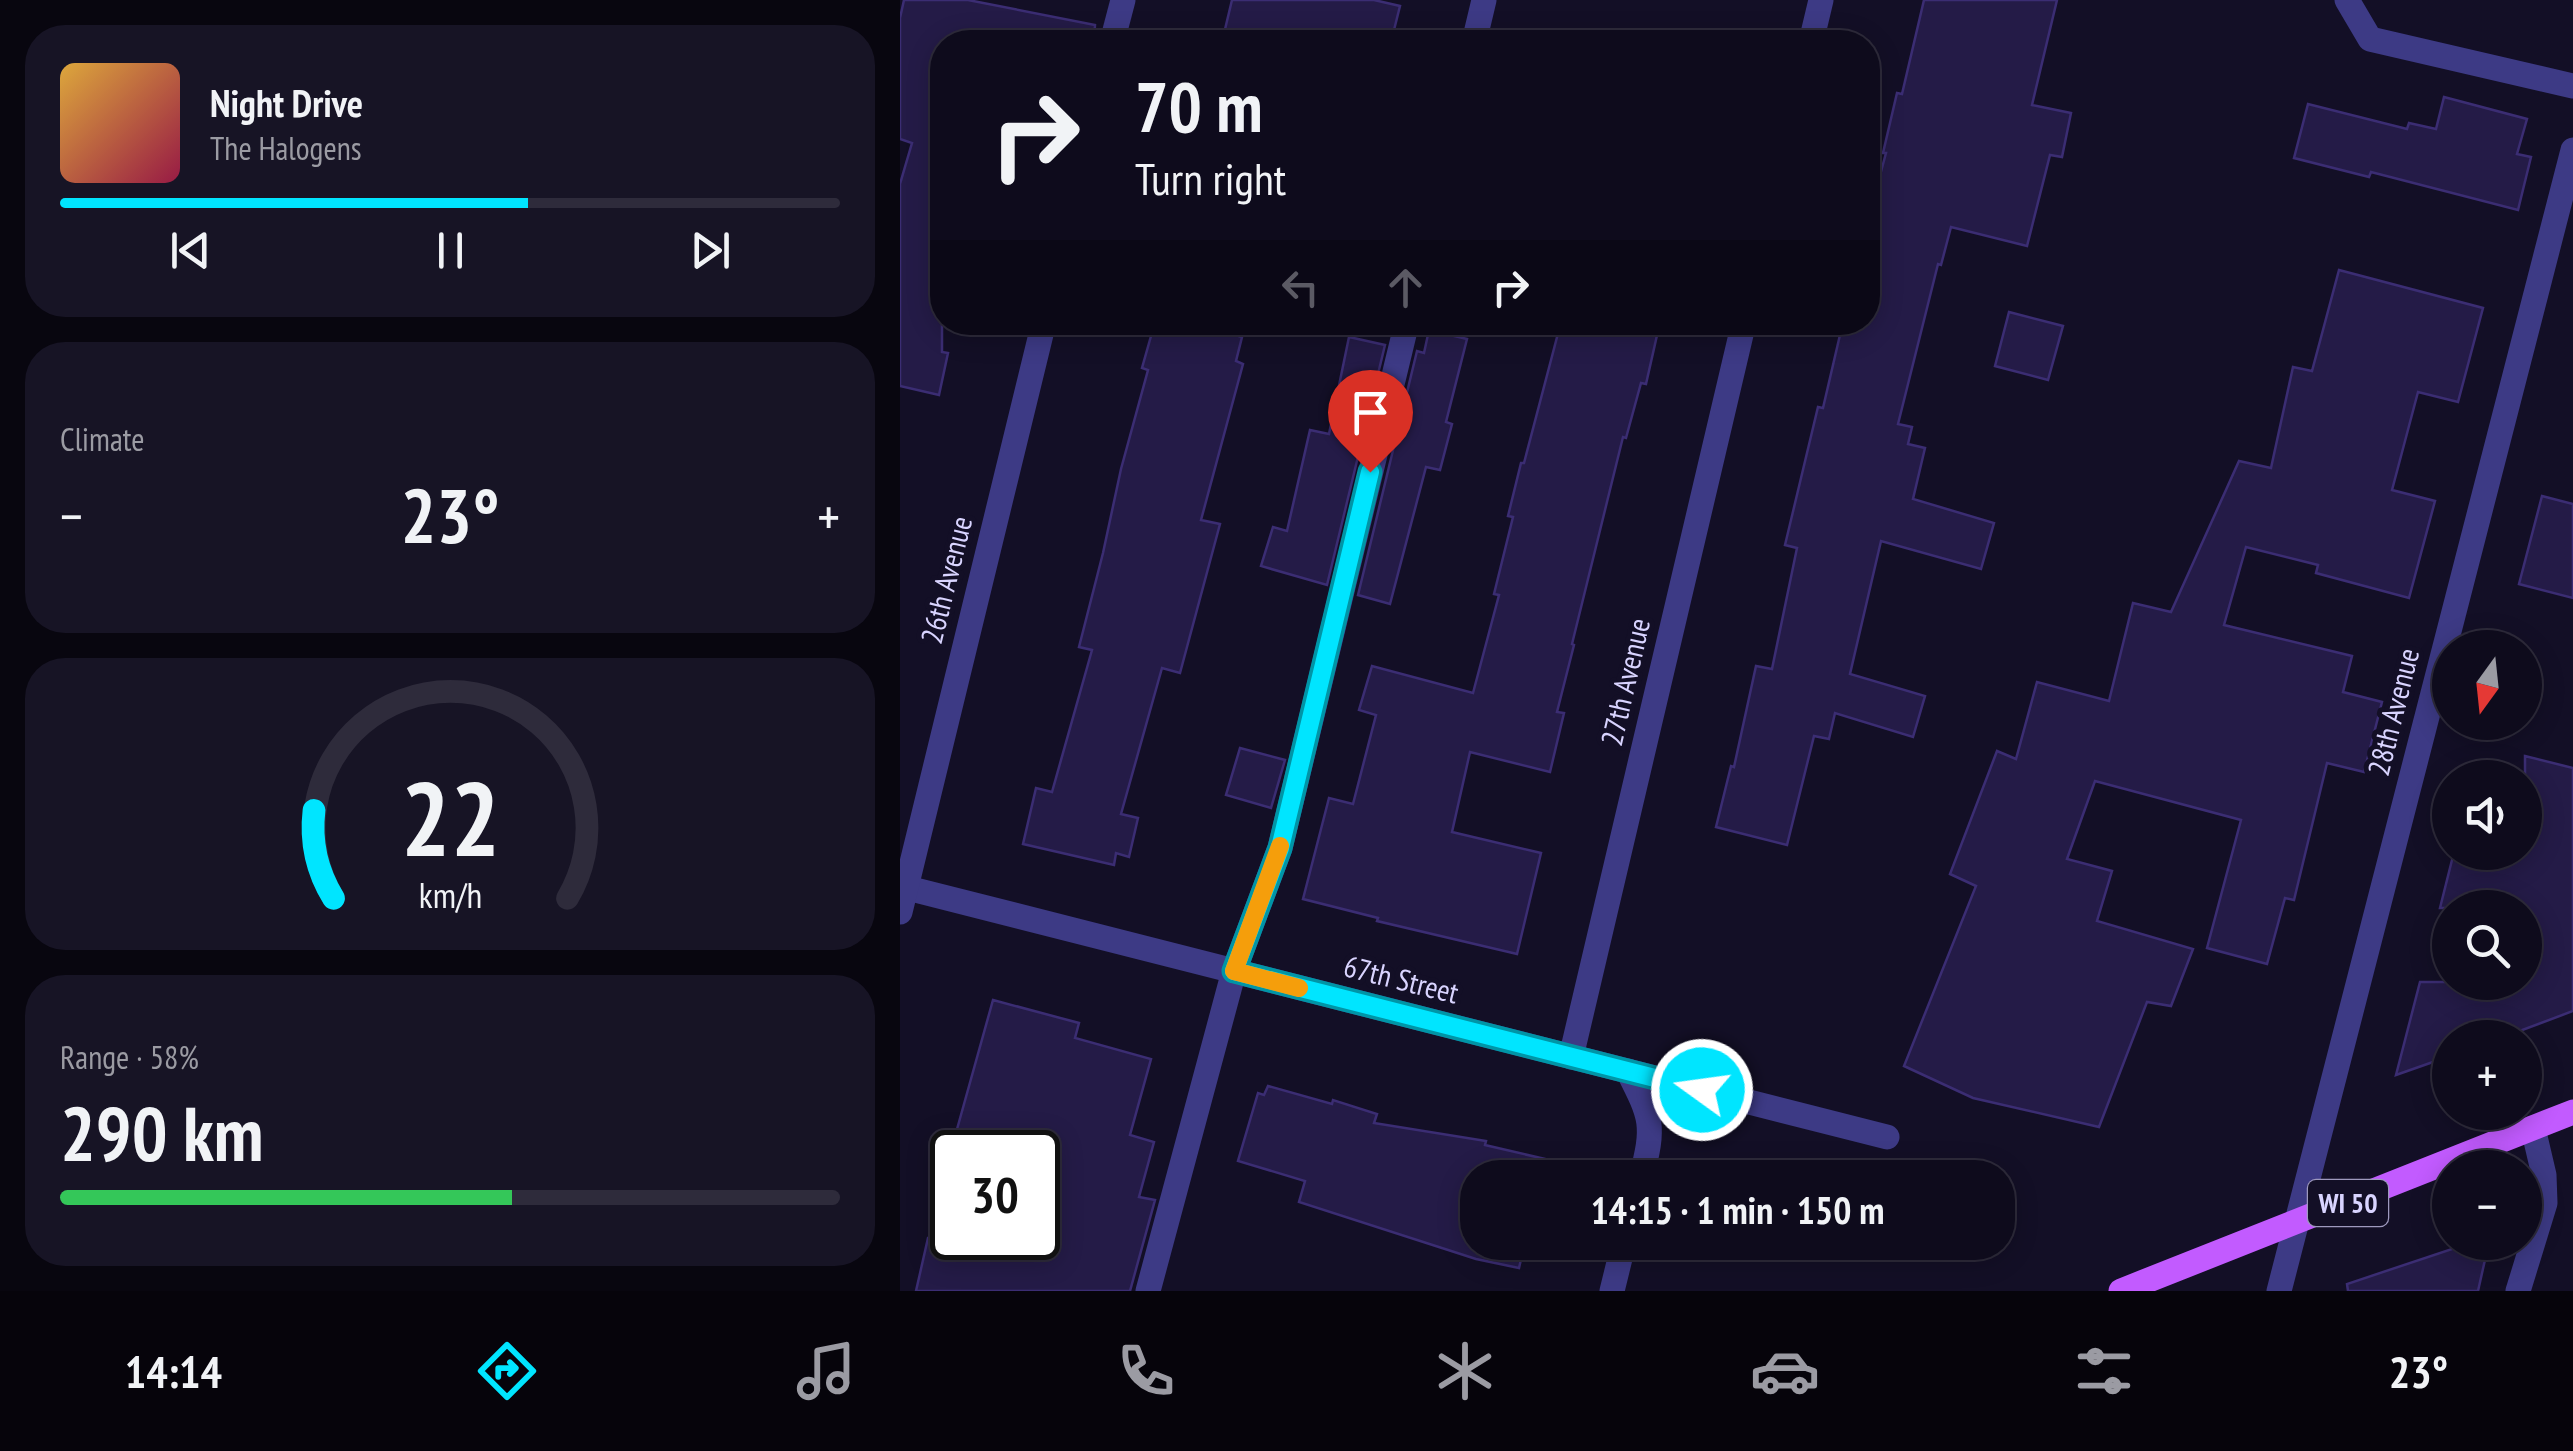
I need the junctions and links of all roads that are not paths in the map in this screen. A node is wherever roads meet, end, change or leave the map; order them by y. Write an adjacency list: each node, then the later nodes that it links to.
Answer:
1 (1122, 0): 5 (street)
2 (1484, 0): 6 (street)
3 (1820, 0): 7 (street)
4 (2347, 0): 8 (street)
5 (1115, 30)
6 (1477, 30)
7 (1813, 30)
8 (2573, 86)
9 (2573, 150): 23 (street, 28th Avenue)
10 (1041, 335): 13 (street, 26th Avenue)
11 (1403, 335): 14 (street)
12 (1741, 335): 15 (street, 27th Avenue)
13 (902, 895): 14 (street, 67th Street)
14 (1234, 971): 15 (street, 67th Street); 25 (street)
15 (1571, 1057): 16 (street, 67th Street)
16 (1628, 1071): 21 (street, 67th Street); 22 (street)
17 (2573, 1112): 18 (main road, WI 50)
18 (2542, 1124)
19 (2528, 1130): 23 (main road, WI 50)
20 (2533, 1130): 29 (street)
21 (1887, 1137)
22 (1645, 1160)
23 (2296, 1224): 27 (main road, WI 50); 28 (street, 28th Avenue)
24 (1620, 1260): 26 (street)
25 (1148, 1291)
26 (1612, 1291)
27 (2122, 1291)
28 (2278, 1291)
29 (2518, 1291)

